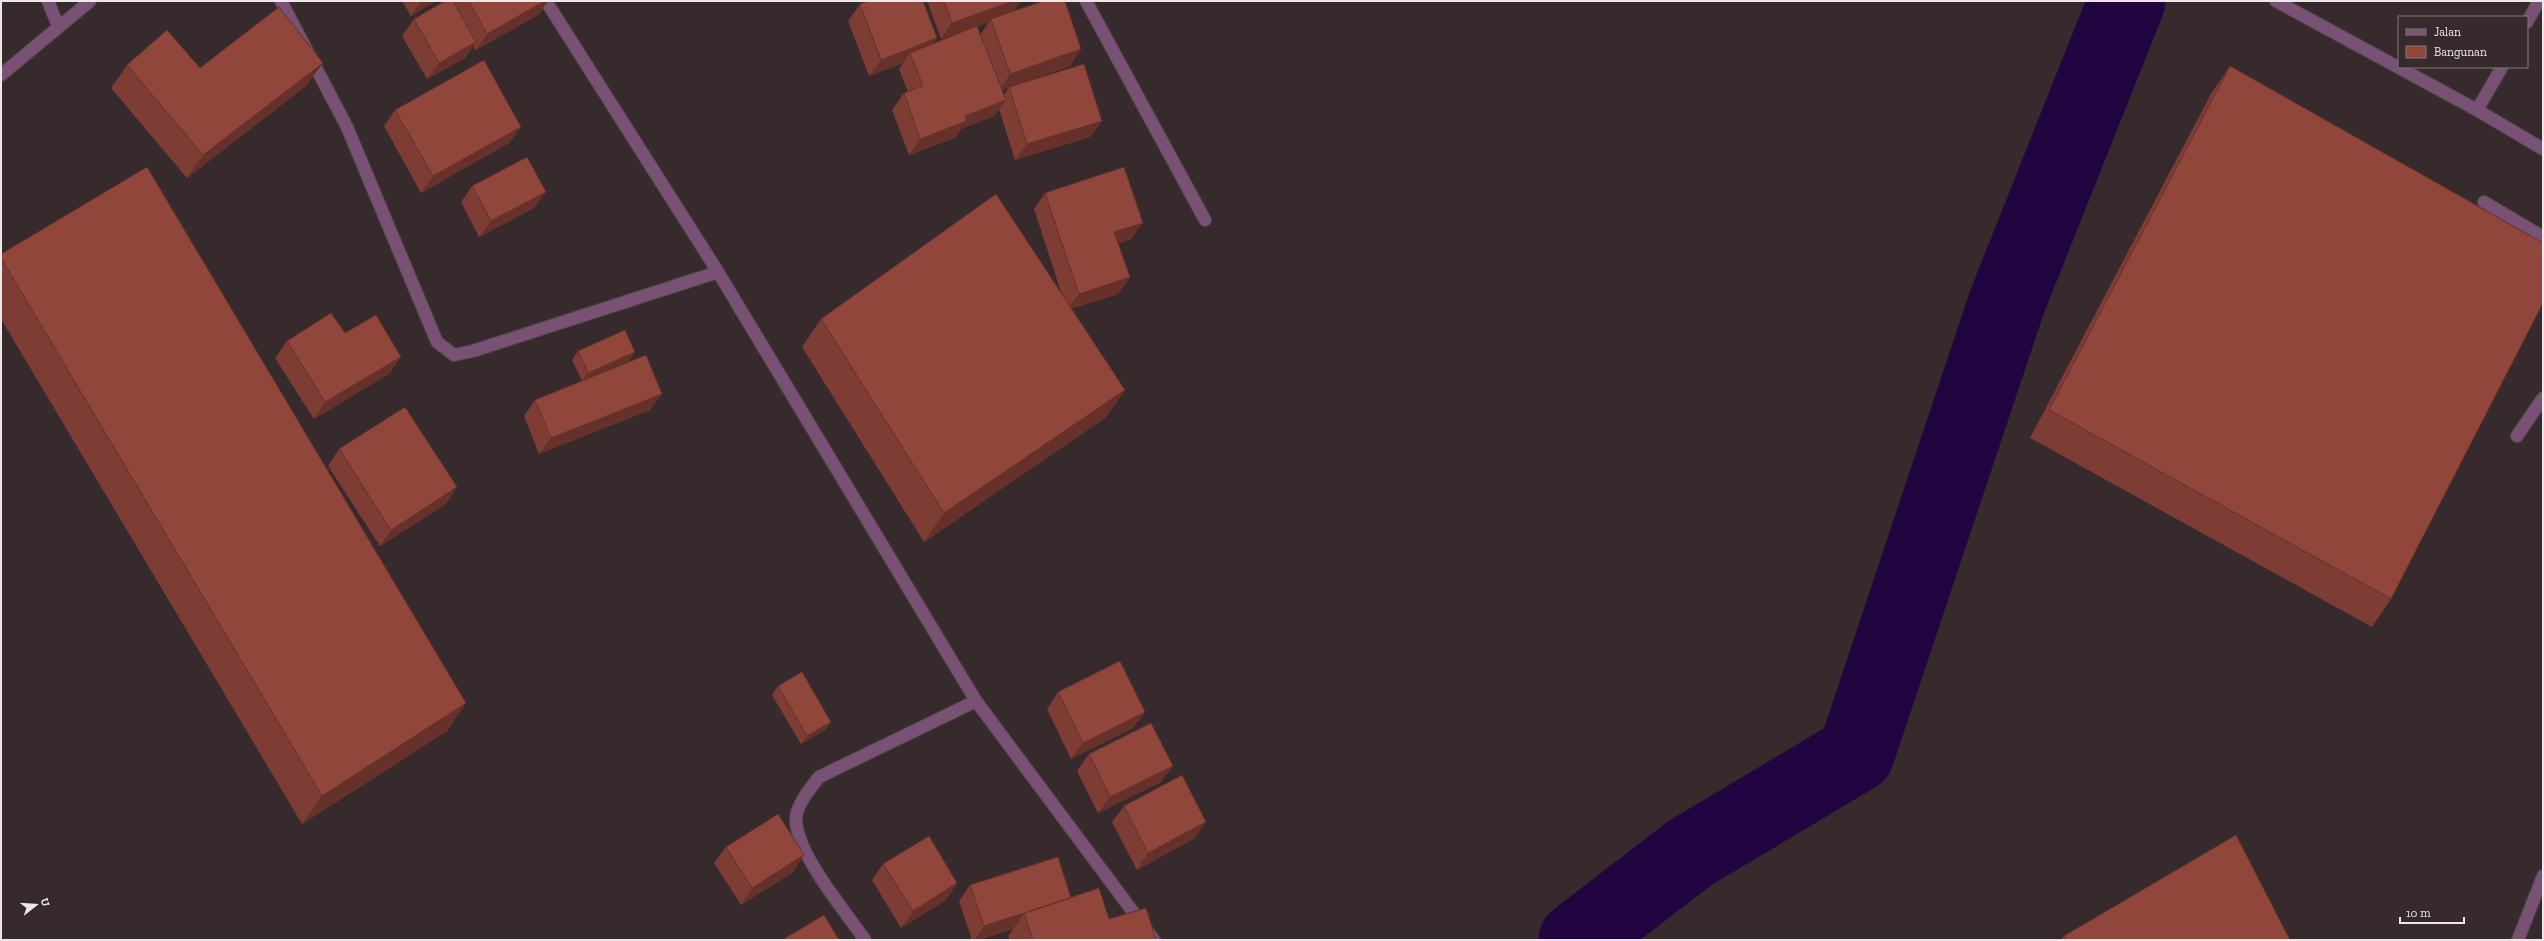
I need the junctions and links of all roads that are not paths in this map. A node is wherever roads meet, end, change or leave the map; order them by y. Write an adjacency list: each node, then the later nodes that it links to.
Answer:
1 (48, 1): 9 (street)
2 (90, 1): 9 (street)
3 (281, 1): 19 (street)
4 (546, 1): 19 (street)
5 (1086, 1): 17 (street)
6 (2276, 1): 10 (street)
7 (2539, 1): 8 (street)
8 (2528, 20)
9 (58, 26): 13 (street)
10 (2398, 67)
11 (2400, 68): 14 (street)
12 (2501, 68): 14 (street)
13 (1, 75)
14 (2478, 110): 15 (street)
15 (2543, 149)
16 (2484, 202): 18 (street)
17 (1205, 220)
18 (2543, 237)
19 (718, 272): 22 (street)
20 (2543, 398): 21 (street)
21 (2517, 436)
22 (976, 701): 24 (street); 25 (street)
23 (2543, 876): 26 (street)
24 (865, 940)
25 (1154, 940)
26 (2518, 940)

